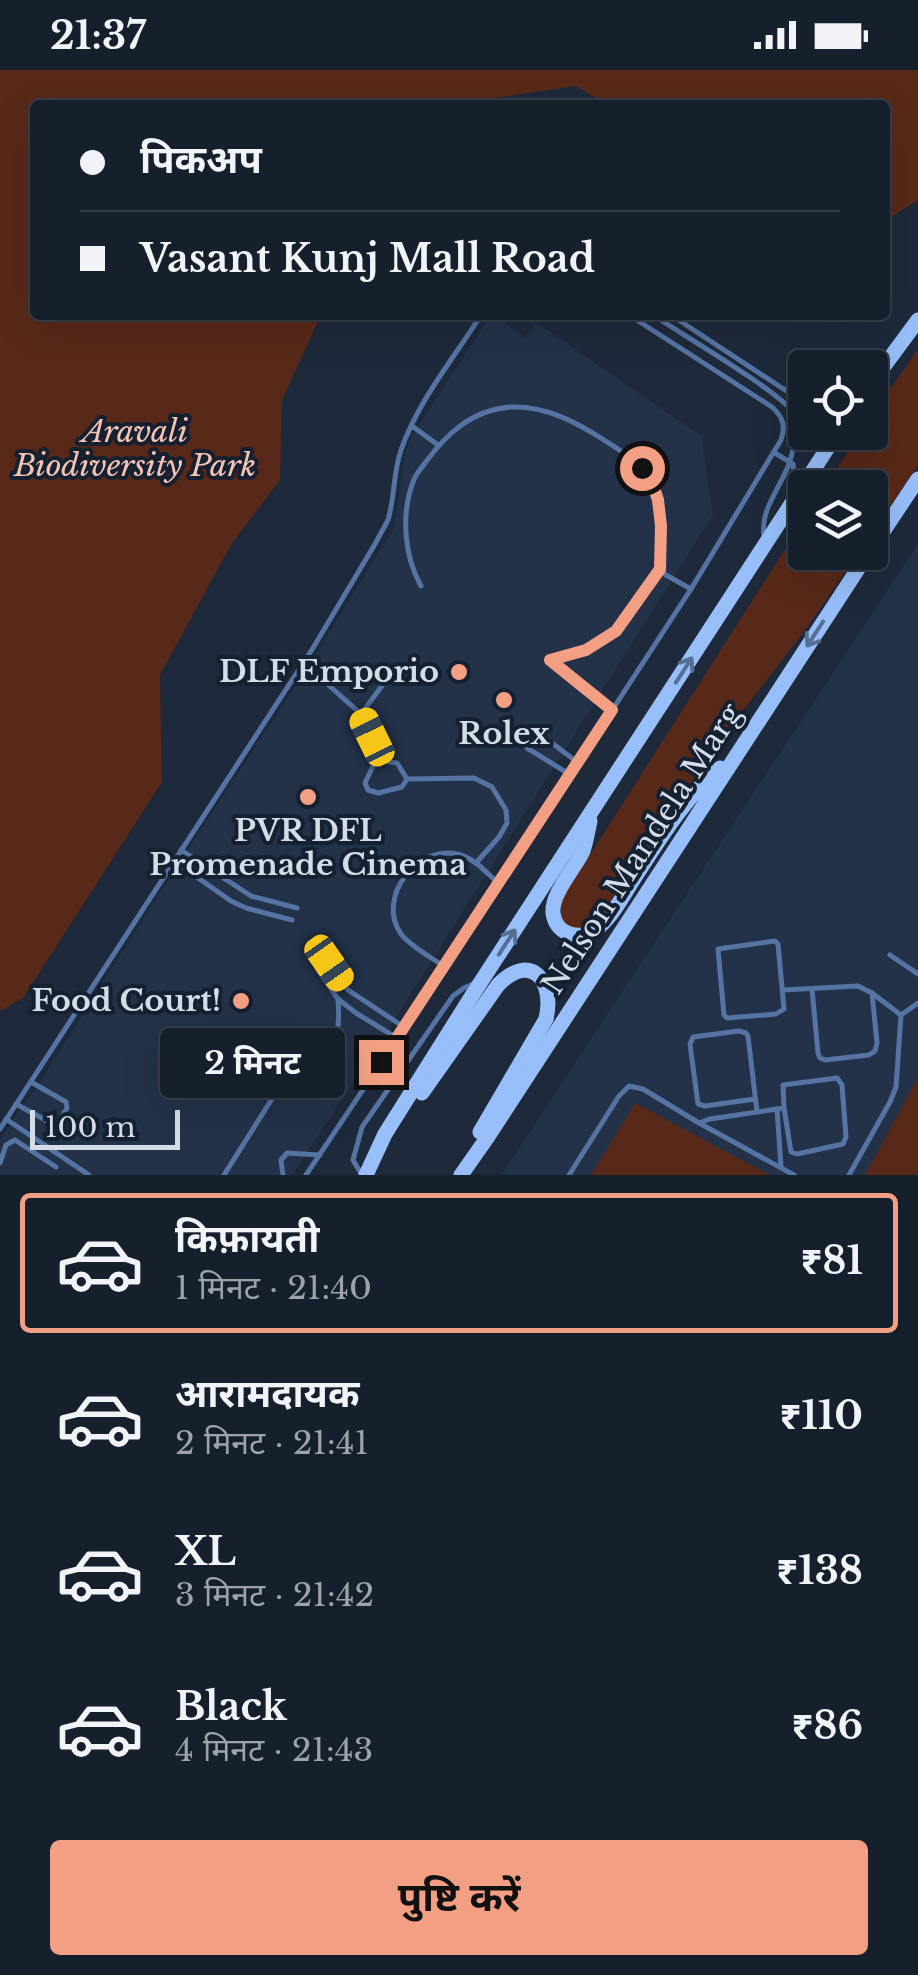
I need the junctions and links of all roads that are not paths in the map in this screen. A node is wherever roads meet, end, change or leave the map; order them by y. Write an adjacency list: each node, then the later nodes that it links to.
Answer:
1 (479, 320): 8 (lane)
2 (637, 320): 10 (lane)
3 (660, 320): 11 (lane)
4 (678, 320): 7 (lane)
5 (918, 320): 6 (main road)
6 (888, 358)
7 (788, 391)
8 (412, 426): 9 (lane); 31 (lane)
9 (438, 445): 17 (lane); 19 (lane)
10 (775, 453): 11 (lane); 20 (lane)
11 (790, 460): 12 (lane); 16 (lane)
12 (794, 470)
13 (918, 478): 15 (main road, Nelson Mandela Marg)
14 (788, 510): 16 (main road, Nelson Mandela Marg)
15 (888, 524)
16 (766, 544): 30 (main road, Nelson Mandela Marg, one-way to 16)
17 (660, 569): 20 (lane); 23 (lane)
18 (858, 570): 25 (main road, Nelson Mandela Marg, one-way to 25)
19 (421, 586)
20 (692, 589): 23 (lane)
21 (396, 667): 24 (lane)
22 (325, 682): 24 (lane)
23 (612, 710): 27 (lane)
24 (361, 714): 26 (lane)
25 (734, 756): 30 (main road); 68 (main road, Nelson Mandela Marg)
26 (384, 760): 29 (lane); 29 (lane)
27 (577, 762): 28 (lane); 28 (lane)
28 (569, 774): 34 (lane)
29 (408, 779): 33 (lane)
30 (593, 810): 42 (main road, Nelson Mandela Marg, one-way to 30)
31 (181, 850): 32 (lane); 35 (lane)
32 (174, 861): 36 (lane); 51 (lane)
33 (476, 863): 34 (lane); 39 (lane)
34 (499, 884): 39 (lane)
35 (296, 908)
36 (292, 920)
37 (890, 956): 41 (lane)
38 (329, 963): 49 (lane)
39 (445, 967): 49 (lane)
40 (318, 970): 46 (lane)
41 (918, 974)
42 (482, 981): 67 (main road, Nelson Mandela Marg); 67 (lane)
43 (812, 988): 44 (lane); 45 (lane); 45 (lane)
44 (783, 990): 44 (lane)
45 (872, 993): 48 (lane)
46 (338, 1000): 50 (lane); 64 (lane)
47 (918, 1004): 48 (lane)
48 (901, 1015): 71 (lane)
49 (404, 1027): 50 (lane)
50 (397, 1038): 59 (lane)
51 (31, 1082): 53 (lane); 53 (lane)
52 (755, 1099): 52 (lane); 55 (lane)
53 (16, 1104): 56 (lane)
54 (780, 1109): 54 (lane); 55 (lane); 62 (lane)
55 (757, 1112): 57 (lane)
56 (6, 1119): 58 (lane); 63 (lane)
57 (699, 1123): 62 (lane); 69 (lane)
58 (0, 1128)
59 (320, 1155): 65 (lane); 66 (lane)
60 (0, 1163): 61 (lane)
61 (56, 1167)
62 (782, 1168): 70 (lane)
63 (89, 1175)
64 (224, 1175)
65 (283, 1175)
66 (306, 1175)
67 (365, 1175): 68 (main road, Nelson Mandela Marg)
68 (458, 1175)
69 (568, 1175)
70 (794, 1175)
71 (849, 1175)

